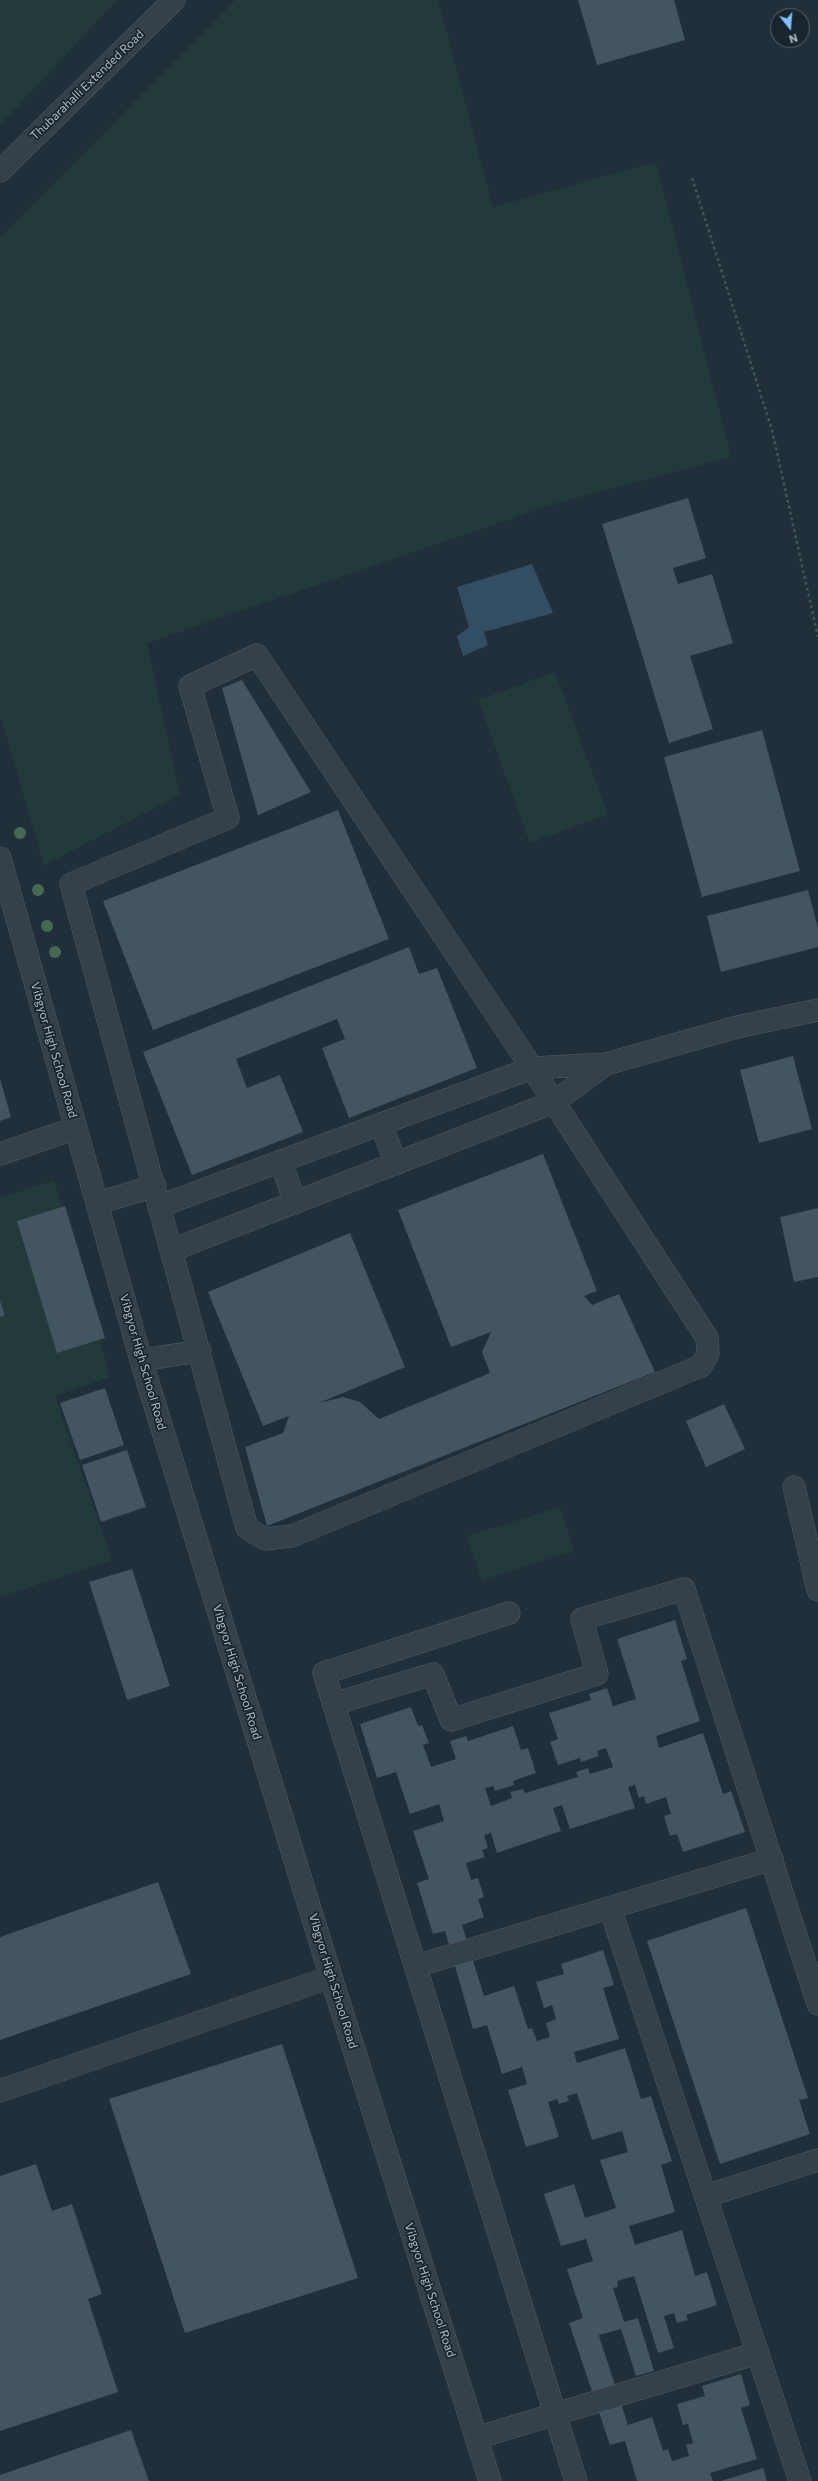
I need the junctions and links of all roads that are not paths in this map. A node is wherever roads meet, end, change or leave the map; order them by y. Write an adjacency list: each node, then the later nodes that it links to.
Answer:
1 (174, 0): 2 (street, Thubarahalli Extended Road)
2 (0, 170)
3 (0, 858): 9 (street, Vibgyor High School Road)
4 (818, 1010): 5 (street)
5 (606, 1064): 6 (street); 7 (street)
6 (532, 1068): 7 (street); 8 (street); 13 (street)
7 (554, 1102): 12 (street); 17 (street)
8 (382, 1124): 11 (street); 12 (street)
9 (76, 1128): 10 (street); 14 (street, Vibgyor High School Road)
10 (0, 1154)
11 (281, 1161): 13 (street); 15 (street)
12 (396, 1164): 15 (street)
13 (157, 1196): 14 (street); 16 (street)
14 (98, 1202): 18 (street, Vibgyor High School Road)
15 (295, 1202): 16 (street)
16 (172, 1250): 17 (street)
17 (200, 1351): 18 (street)
18 (141, 1360): 26 (street, Vibgyor High School Road)
19 (794, 1487): 20 (street)
20 (818, 1590)
21 (509, 1613): 22 (street)
22 (334, 1704): 23 (street); 25 (street)
23 (772, 1859): 24 (street); 27 (street)
24 (610, 1908): 25 (street); 30 (street)
25 (416, 1966): 32 (street)
26 (331, 1977): 28 (street); 33 (street, Vibgyor High School Road)
27 (818, 2004)
28 (0, 2091)
29 (818, 2160): 30 (street)
30 (706, 2196): 31 (street)
31 (758, 2353): 32 (street); 36 (street)
32 (556, 2414): 33 (street); 35 (street)
33 (476, 2438): 34 (street, Vibgyor High School Road)
34 (490, 2481)
35 (576, 2481)
36 (800, 2481)

